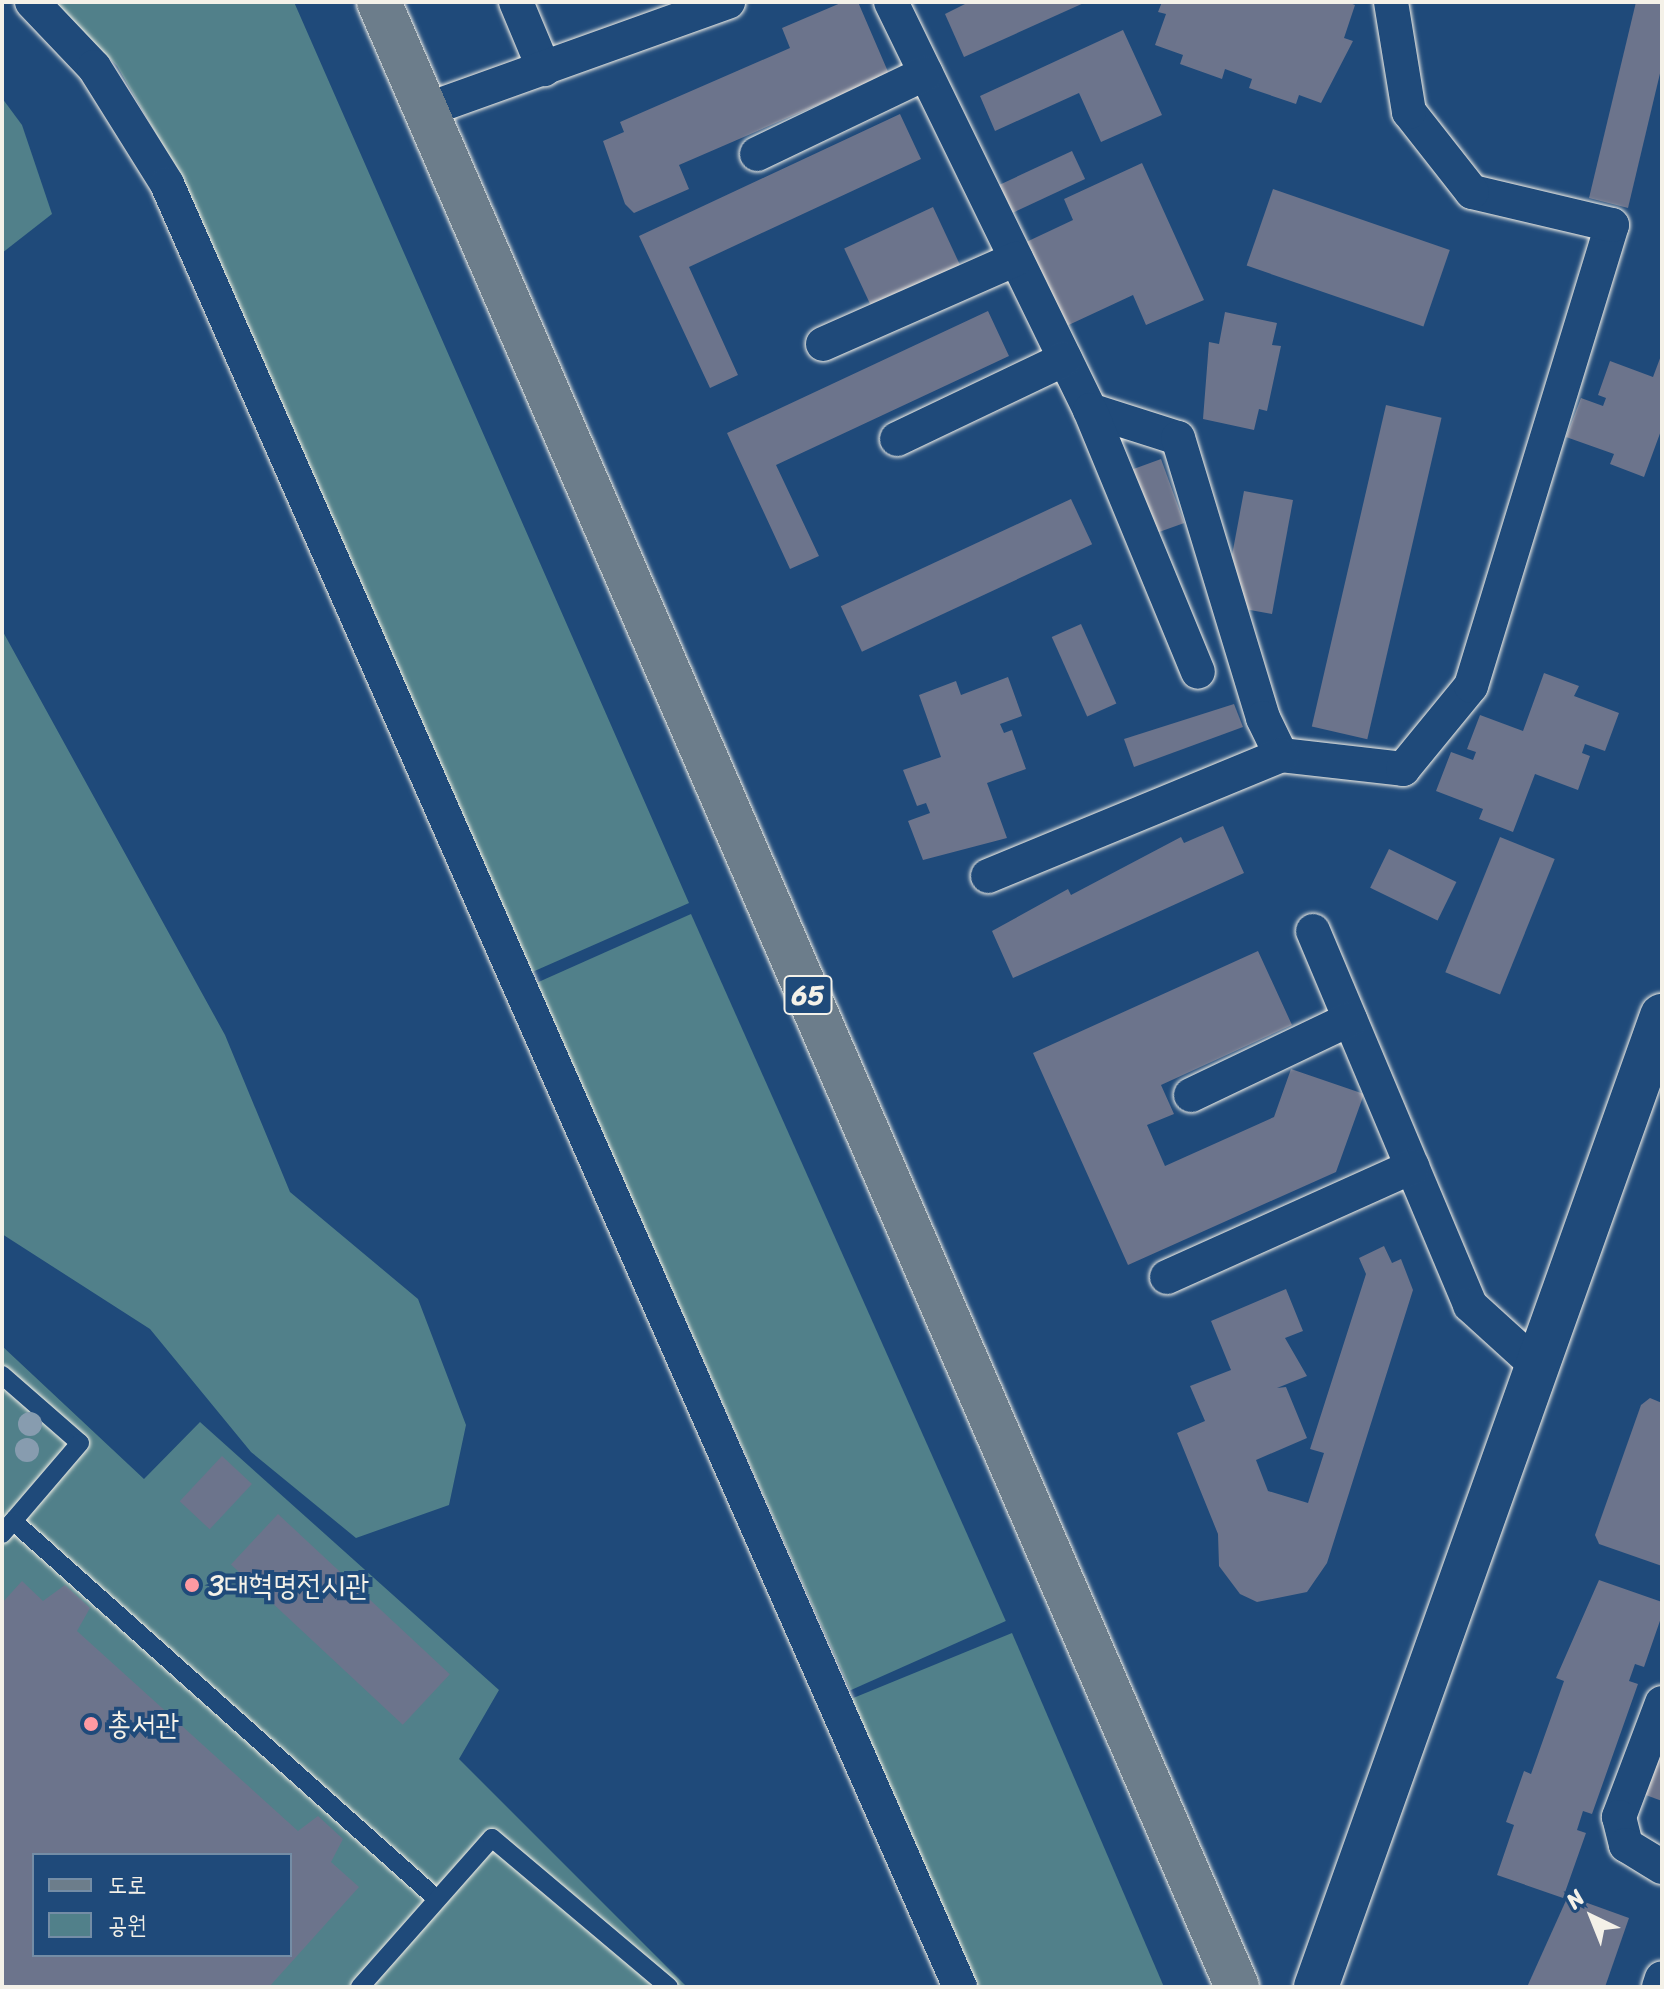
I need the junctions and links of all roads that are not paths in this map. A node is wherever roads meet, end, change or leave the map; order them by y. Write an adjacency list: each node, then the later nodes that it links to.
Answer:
1 (32, 2): 34 (street)
2 (379, 2): 9 (main road, 65)
3 (516, 2): 7 (street)
4 (728, 2): 7 (street)
5 (891, 2): 8 (street)
6 (1391, 2): 17 (street)
7 (544, 69): 9 (street)
8 (926, 73): 10 (street); 11 (street)
9 (426, 110): 35 (main road, 65)
10 (757, 154)
11 (1016, 259): 12 (street); 13 (street)
12 (823, 344)
13 (1065, 359): 14 (street); 15 (street)
14 (1090, 410): 16 (street); 17 (street)
15 (897, 439)
16 (1198, 672)
17 (1281, 755): 18 (street)
18 (988, 876)
19 (1313, 931): 21 (street)
20 (1662, 1016): 25 (street)
21 (1350, 1019): 22 (street); 23 (street)
22 (1191, 1095)
23 (1412, 1167): 24 (street); 25 (street)
24 (1167, 1277)
25 (1537, 1366): 36 (street)
26 (2, 1375): 27 (lane)
27 (8, 1528): 30 (lane)
28 (1662, 1703): 29 (street)
29 (1662, 1867)
30 (437, 1899): 32 (lane); 33 (lane)
31 (1662, 1978): 37 (street)
32 (360, 1987)
33 (669, 1987)
34 (960, 1987)
35 (1237, 1987)
36 (1316, 1987)
37 (1659, 1987)

